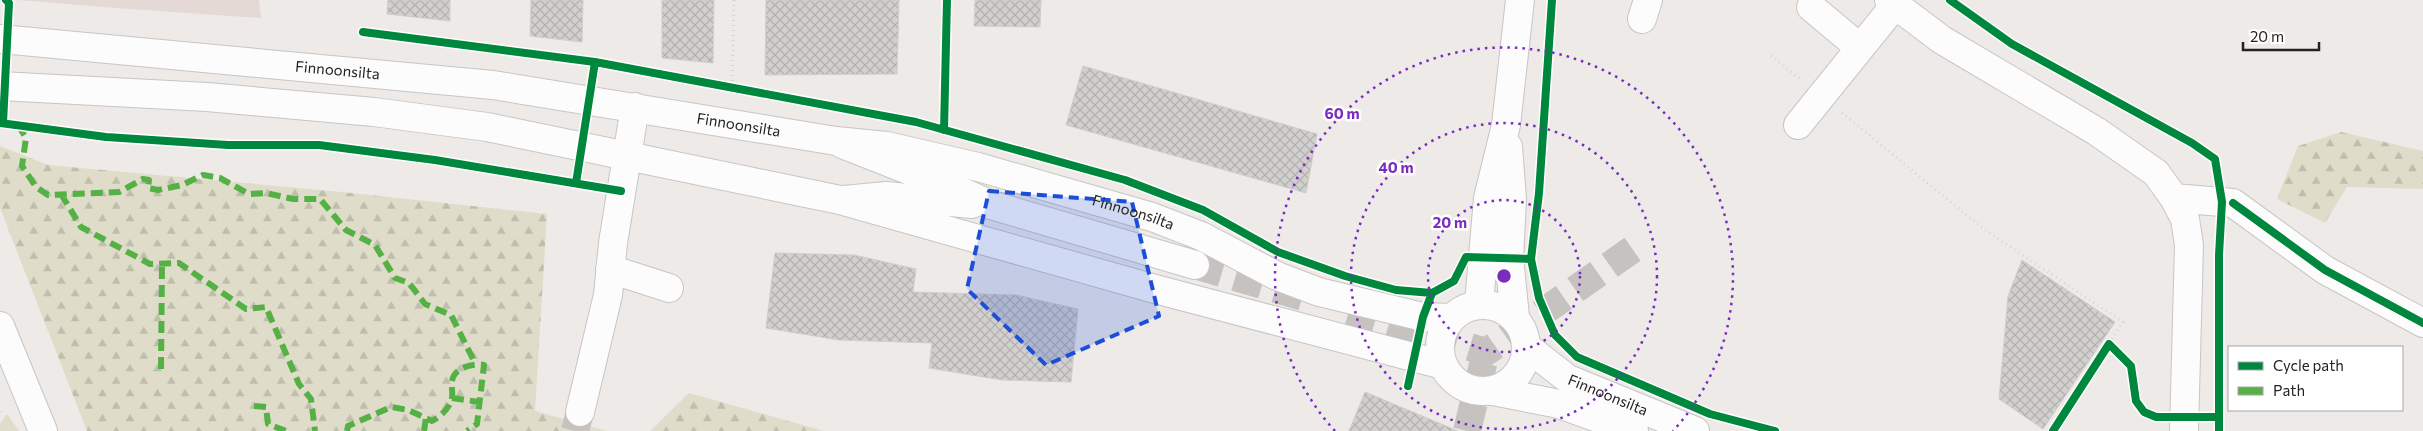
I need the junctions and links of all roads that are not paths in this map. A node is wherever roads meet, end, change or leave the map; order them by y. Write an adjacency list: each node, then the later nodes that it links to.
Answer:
1 (1520, 0): 8 (main road)
2 (1892, 2): 5 (main road); 12 (main road)
3 (1811, 7): 5 (main road)
4 (0, 39): 7 (main road, Finnoonsilta)
5 (1860, 48): 9 (main road)
6 (0, 86): 11 (main road)
7 (635, 107): 10 (main road, Finnoonsilta); 11 (main road)
8 (1506, 125): 18 (main road); 19 (main road)
9 (1798, 125)
10 (836, 141): 14 (main road); 20 (main road, Finnoonsilta)
11 (627, 156): 13 (main road); 16 (main road)
12 (2174, 198): 21 (main road); 30 (main road)
13 (840, 200): 14 (main road); 24 (main road)
14 (991, 205): 15 (main road)
15 (1195, 265)
16 (610, 269): 17 (main road); 26 (main road)
17 (669, 288)
18 (1479, 304): 19 (main road); 20 (main road)
19 (1515, 317): 23 (main road)
20 (1451, 318): 24 (main road)
21 (2423, 323)
22 (0, 326): 27 (main road)
23 (1527, 347): 25 (main road); 29 (main road, Finnoonsilta)
24 (1443, 365): 25 (main road)
25 (1493, 391): 28 (main road, Finnoonsilta)
26 (580, 412)
27 (43, 431)
28 (1634, 431)
29 (1695, 431)
30 (2184, 431)

